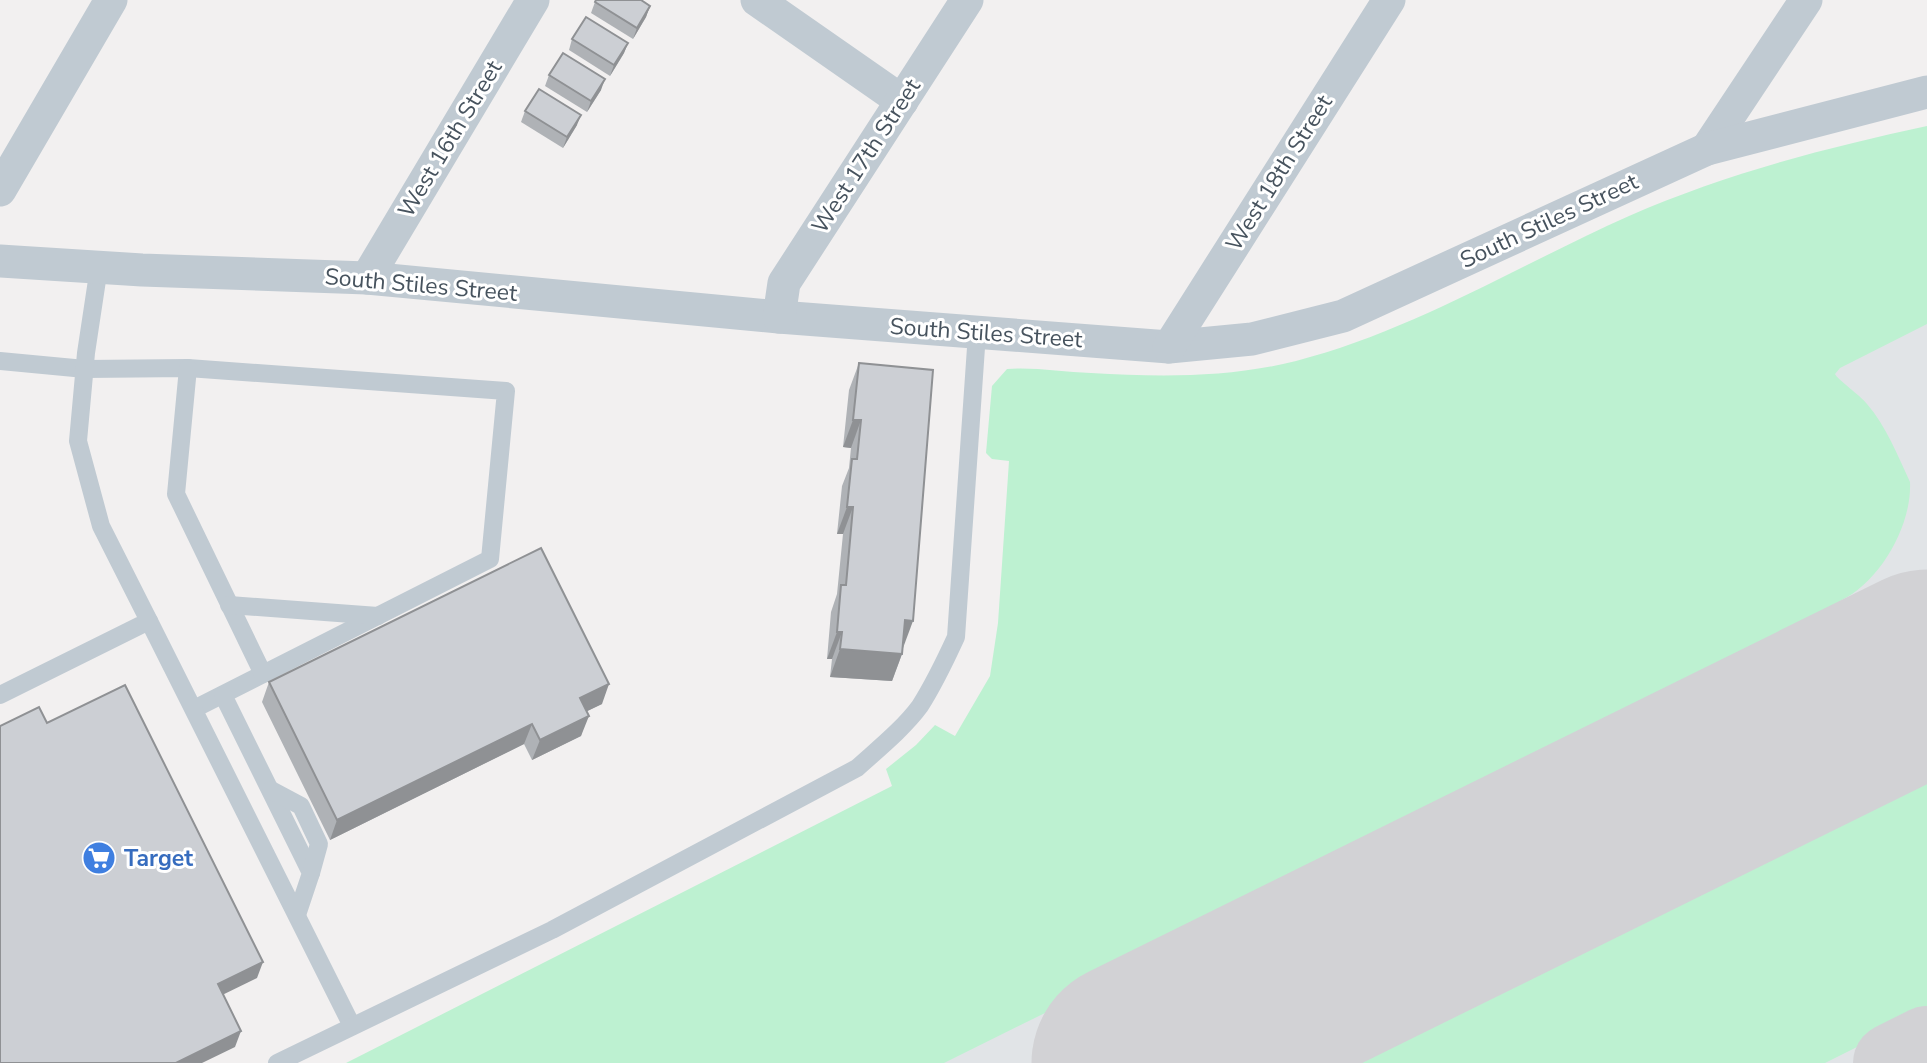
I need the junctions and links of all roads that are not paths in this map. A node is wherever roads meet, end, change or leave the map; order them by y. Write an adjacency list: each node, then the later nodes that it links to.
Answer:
1 (533, 0): 13 (street, West 16th Street)
2 (757, 0): 8 (street)
3 (967, 0): 8 (street, West 17th Street)
4 (1389, 0): 16 (street, West 18th Street)
5 (1806, 0): 9 (street)
6 (109, 1): 10 (street)
7 (1927, 92): 9 (street, South Stiles Street)
8 (902, 101): 14 (street, West 17th Street)
9 (1707, 149): 16 (street, South Stiles Street)
10 (0, 190)
11 (0, 261): 12 (street, South Stiles Street)
12 (99, 267): 13 (street, South Stiles Street); 19 (lane)
13 (367, 278): 14 (street, South Stiles Street)
14 (779, 317): 15 (street, South Stiles Street)
15 (977, 333): 16 (street, South Stiles Street); 28 (lane)
16 (1169, 347)
17 (0, 361): 19 (lane)
18 (188, 368): 19 (lane); 20 (lane); 21 (lane)
19 (85, 369): 22 (lane)
20 (229, 605): 21 (lane); 23 (lane)
21 (378, 616): 23 (lane)
22 (149, 621): 24 (lane); 26 (lane)
23 (263, 674): 25 (lane)
24 (0, 695)
25 (223, 695): 26 (lane); 27 (lane)
26 (194, 709): 27 (lane)
27 (297, 915): 28 (lane)
28 (352, 1026): 29 (lane)
29 (277, 1063)

